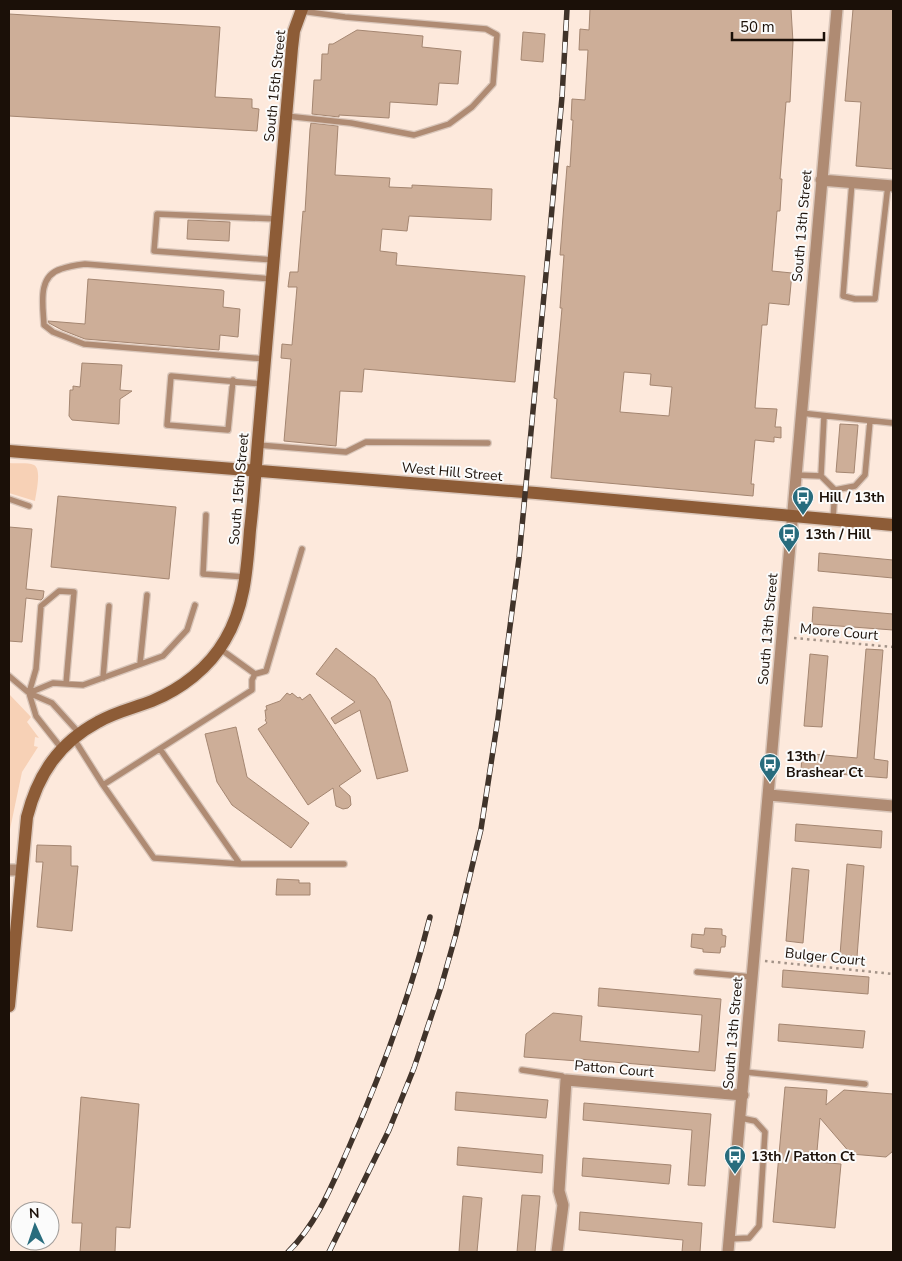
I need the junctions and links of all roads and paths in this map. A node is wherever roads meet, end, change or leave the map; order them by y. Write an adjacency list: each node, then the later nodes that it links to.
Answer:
1 (837, 9): 4 (street, South 13th Street)
2 (301, 10): 3 (street, South 15th Street); 3 (lane)
3 (286, 116): 7 (street, South 15th Street)
4 (821, 180): 5 (street); 13 (street, South 13th Street)
5 (852, 182): 6 (street); 6 (lane)
6 (891, 185)
7 (277, 219): 8 (street, South 15th Street); 8 (lane)
8 (274, 260): 9 (street, South 15th Street)
9 (272, 279): 10 (street, South 15th Street); 10 (lane)
10 (265, 359): 12 (street, South 15th Street)
11 (233, 380): 11 (lane); 12 (lane)
12 (263, 384): 18 (street, South 15th Street)
13 (802, 413): 14 (lane); 21 (street, South 13th Street)
14 (824, 417): 15 (lane); 22 (lane)
15 (870, 421): 16 (lane); 23 (lane)
16 (893, 423)
17 (488, 443): 18 (lane)
18 (258, 445): 20 (street, South 15th Street)
19 (9, 451): 20 (street, West Hill Street)
20 (256, 471): 27 (street, West Hill Street); 31 (street, South 15th Street)
21 (796, 475): 22 (lane); 27 (street, South 13th Street)
22 (821, 476): 23 (lane)
23 (835, 490): 28 (lane)
24 (9, 499): 25 (lane)
25 (29, 506)
26 (206, 515): 31 (lane)
27 (793, 516): 28 (street, West Hill Street); 35 (street, South 13th Street)
28 (833, 519): 29 (street, West Hill Street)
29 (893, 525)
30 (302, 549): 39 (lane)
31 (246, 577): 37 (street, South 15th Street)
32 (147, 595): 38 (lane)
33 (195, 605): 38 (lane)
34 (109, 606): 41 (lane)
35 (782, 637): 36 (path, Moore Court); 48 (street, South 13th Street)
36 (893, 647)
37 (219, 648): 39 (lane); 44 (street, South 15th Street)
38 (140, 664): 41 (lane)
39 (255, 674): 46 (lane)
40 (9, 676): 43 (lane)
41 (103, 678): 42 (lane)
42 (66, 684): 43 (lane); 43 (lane)
43 (29, 693): 44 (lane); 45 (lane)
44 (77, 736): 45 (street, South 15th Street); 47 (lane)
45 (62, 749): 52 (street, South 15th Street)
46 (160, 749): 47 (lane); 50 (lane)
47 (103, 785): 50 (lane)
48 (769, 795): 49 (street); 53 (street, South 13th Street)
49 (893, 806)
50 (240, 864): 51 (lane)
51 (344, 864)
52 (15, 870): 57 (street, South 15th Street)
53 (754, 960): 55 (path, Bulger Court); 56 (street, South 13th Street)
54 (697, 972): 56 (lane)
55 (893, 974)
56 (753, 977): 59 (street, South 13th Street)
57 (9, 1006)
58 (522, 1070): 60 (lane)
59 (745, 1072): 61 (lane); 62 (street, South 13th Street)
60 (566, 1080): 62 (street, Patton Court); 65 (street, Patton Court)
61 (866, 1084)
62 (743, 1095): 63 (street, South 13th Street)
63 (741, 1118): 64 (street, South 13th Street); 64 (lane)
64 (729, 1239): 66 (street, South 13th Street)
65 (557, 1252)
66 (728, 1252)

